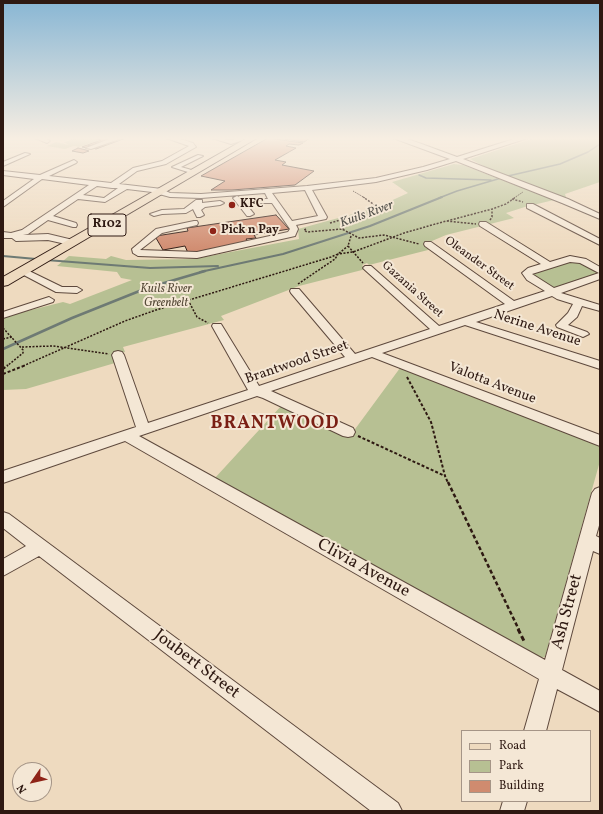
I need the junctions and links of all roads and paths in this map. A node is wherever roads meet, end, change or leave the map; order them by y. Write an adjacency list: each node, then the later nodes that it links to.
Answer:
1 (25, 176): 9 (street)
2 (43, 176): 9 (street)
3 (128, 176): 14 (street)
4 (187, 176): 17 (main road, R102)
5 (192, 176): 17 (main road, R102)
6 (380, 176): 10 (street)
7 (398, 176): 10 (street)
8 (500, 176): 13 (street)
9 (39, 178): 11 (street); 23 (street)
10 (376, 180): 12 (street)
11 (95, 184): 14 (street); 18 (street)
12 (343, 186): 15 (street); 16 (street); 28 (path)
13 (531, 188): 29 (street); 31 (path)
14 (115, 189): 17 (street); 18 (street)
15 (308, 190): 16 (street); 33 (street)
16 (267, 191): 17 (street); 19 (street); 21 (street)
17 (161, 193): 19 (street); 22 (street); 43 (main road, R102); 49 (main road, R102)
18 (76, 197): 30 (street)
19 (228, 199): 20 (street); 22 (street); 27 (street)
20 (239, 200): 21 (street); 26 (street)
21 (273, 201): 33 (street)
22 (199, 202): 25 (street)
23 (3, 205)
24 (530, 206): 44 (street)
25 (154, 214)
26 (250, 214)
27 (200, 215)
28 (354, 216): 34 (path); 38 (path)
29 (600, 216)
30 (46, 218): 36 (street); 40 (street)
31 (446, 221): 35 (path); 42 (path)
32 (194, 223): 33 (street)
33 (290, 224)
34 (325, 224)
35 (483, 224): 50 (street)
36 (73, 225)
37 (311, 228): 38 (path)
38 (342, 229): 41 (path)
39 (3, 235): 40 (street)
40 (16, 235): 43 (street)
41 (351, 235): 42 (path); 46 (path)
42 (393, 237): 45 (path); 47 (path)
43 (70, 242): 49 (main road, R102)
44 (600, 242)
45 (430, 245): 61 (street, Oleander Street)
46 (348, 246): 47 (path); 48 (path)
47 (352, 252): 48 (path); 51 (path)
48 (338, 254): 56 (path); 59 (path)
49 (50, 255): 53 (main road, R102)
50 (549, 265): 52 (street); 57 (street)
51 (368, 268): 67 (street, Gazania Street)
52 (600, 271)
53 (15, 274): 55 (street)
54 (600, 276): 57 (street, Brantwood Street)
55 (77, 290)
56 (295, 291): 75 (street)
57 (552, 293): 60 (street); 61 (street, Brantwood Street)
58 (49, 300): 63 (street)
59 (188, 300): 65 (path); 72 (path)
60 (579, 302): 62 (street); 68 (street)
61 (514, 306): 64 (street, Brantwood Street)
62 (600, 308)
63 (3, 315)
64 (466, 322): 67 (street, Brantwood Street); 76 (street, Nerine Avenue)
65 (217, 326): 80 (street)
66 (3, 328): 69 (path)
67 (438, 331): 73 (street, Brantwood Street)
68 (583, 334)
69 (12, 337): 70 (path); 71 (path)
70 (3, 339)
71 (21, 346): 72 (path); 78 (path)
72 (65, 348): 74 (path); 79 (path)
73 (374, 352): 75 (street, Brantwood Street); 77 (street, Valotta Avenue)
74 (118, 355): 81 (street)
75 (354, 359): 80 (street, Brantwood Street)
76 (600, 365)
77 (405, 367): 84 (street, Valotta Avenue); 85 (path)
78 (3, 369)
79 (3, 374)
80 (256, 392): 81 (street, Brantwood Street); 82 (street)
81 (144, 430): 83 (street, Brantwood Street)
82 (348, 432): 85 (path)
83 (127, 436): 86 (street, Brantwood Street); 92 (street, Clivia Avenue)
84 (600, 441)
85 (445, 476): 92 (path)
86 (3, 477)
87 (600, 493): 89 (street, Ash Street)
88 (3, 519): 90 (street, Joubert Street)
89 (594, 543): 93 (street, Ash Street)
90 (40, 546): 91 (street); 96 (street, Joubert Street)
91 (3, 568)
92 (523, 658): 93 (street, Clivia Avenue)
93 (551, 674): 94 (street, Clivia Avenue); 95 (street, Ash Street)
94 (600, 702)
95 (535, 730)
96 (390, 811)

